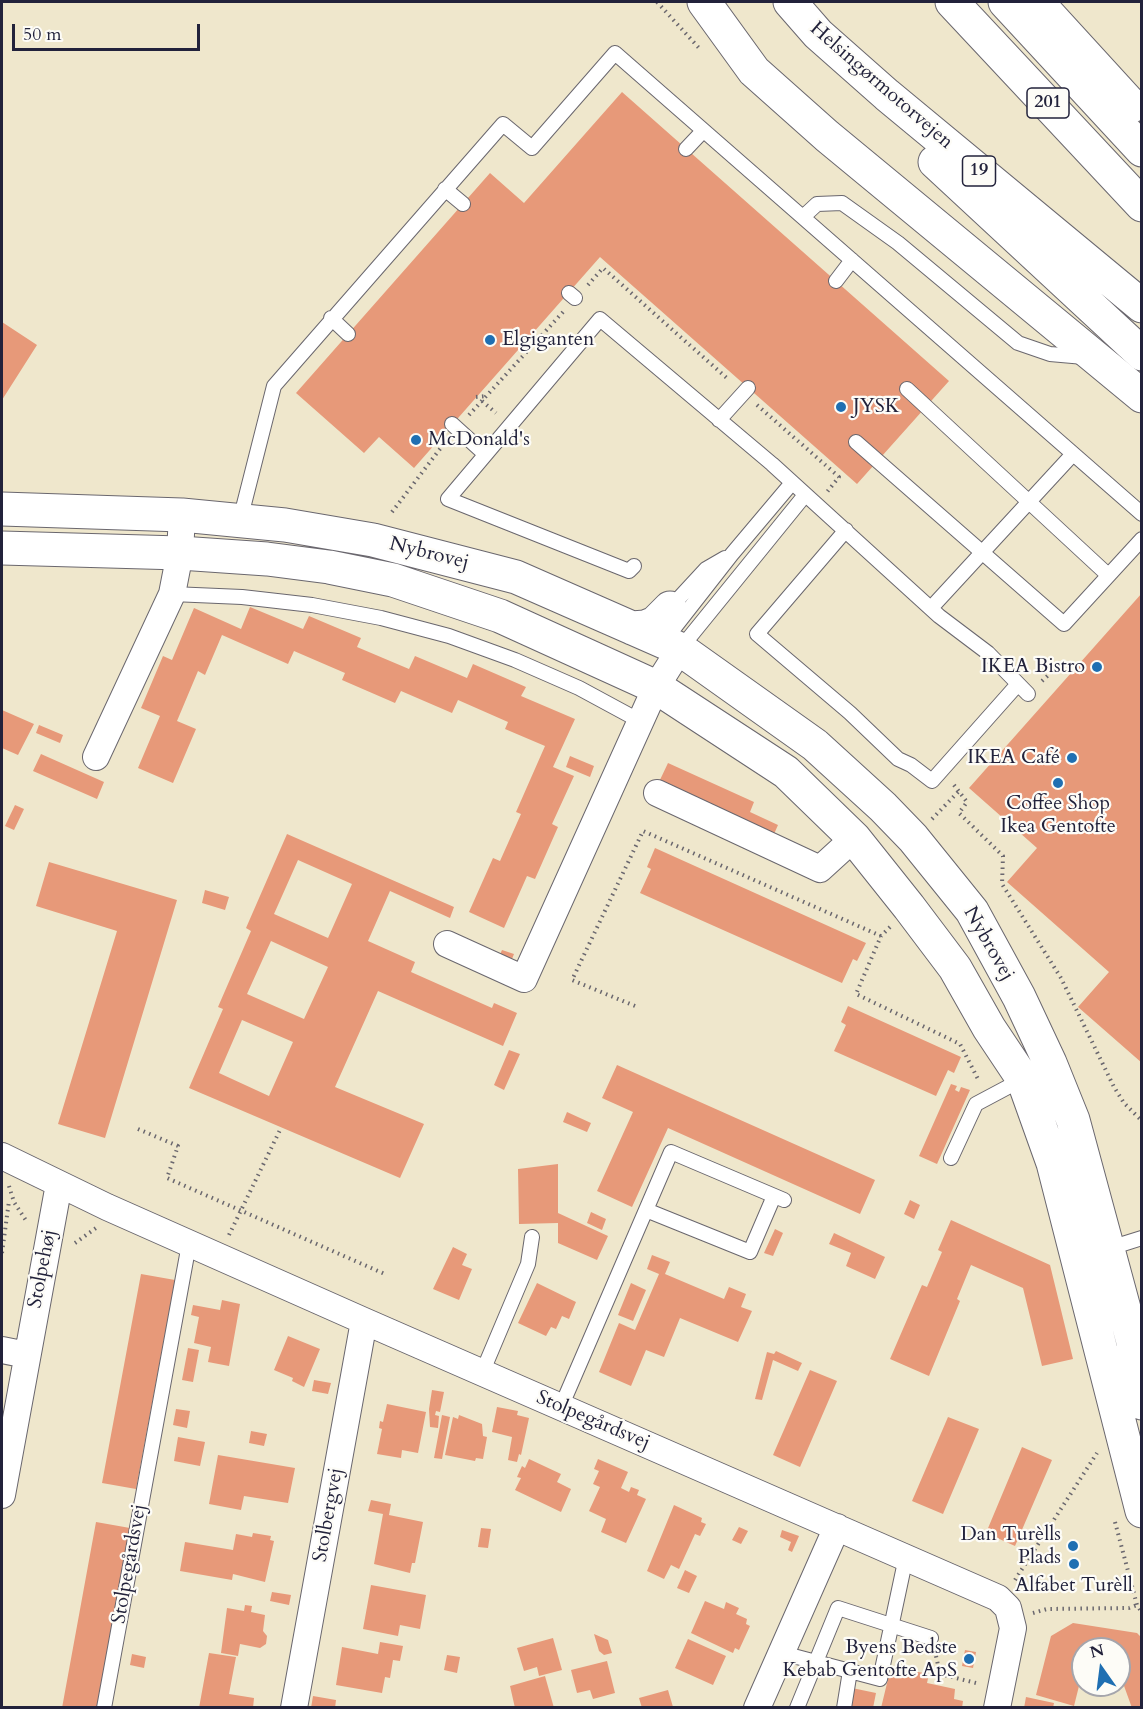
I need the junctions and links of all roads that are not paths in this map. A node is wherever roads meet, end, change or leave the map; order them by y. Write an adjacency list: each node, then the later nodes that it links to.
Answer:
1 (704, 2): 21 (main road)
2 (790, 2): 6 (main road, Helsingørmotorvejen / 19)
3 (952, 2): 13 (main road, 201)
4 (1005, 2): 10 (main road, 201)
5 (1037, 2): 7 (main road)
6 (818, 34): 17 (main road, Helsingørmotorvejen / 19); 20 (main road)
7 (1142, 117)
8 (703, 130): 9 (lane); 11 (lane); 14 (lane)
9 (686, 148)
10 (1142, 150)
11 (445, 189): 12 (lane); 18 (lane)
12 (463, 204)
13 (1142, 205)
14 (803, 217): 15 (lane); 21 (lane)
15 (852, 260): 16 (lane); 29 (lane)
16 (836, 281)
17 (1142, 306)
18 (331, 318): 19 (lane); 36 (lane)
19 (348, 334)
20 (1142, 354)
21 (1093, 357): 24 (main road)
22 (748, 388): 25 (lane)
23 (907, 389): 32 (lane)
24 (1142, 396)
25 (719, 420): 28 (lane); 30 (lane)
26 (452, 424): 28 (lane)
27 (856, 442): 40 (lane)
28 (485, 454): 43 (lane)
29 (1073, 454): 32 (lane); 34 (lane)
30 (791, 484): 31 (lane); 42 (lane)
31 (805, 495): 37 (lane); 49 (lane)
32 (1030, 502): 40 (lane); 44 (lane)
33 (2, 509): 35 (main road, Nybrovej)
34 (1142, 514)
35 (182, 515): 36 (main road, Nybrovej); 41 (street)
36 (240, 520): 48 (main road, Nybrovej)
37 (846, 530): 47 (lane); 47 (lane)
38 (1142, 539): 44 (lane)
39 (2, 548): 41 (main road, Nybrovej)
40 (983, 552): 44 (lane); 47 (lane)
41 (180, 553): 45 (street); 49 (main road, Nybrovej)
42 (732, 554): 46 (lane); 49 (lane)
43 (634, 566)
44 (1108, 575)
45 (172, 594): 51 (lane); 52 (street)
46 (670, 608): 48 (main road)
47 (931, 608)
48 (632, 628): 49 (main road, Nybrovej)
49 (663, 659): 50 (main road, Nybrovej); 50 (main road); 51 (street); 55 (main road, Nybrovej)
50 (780, 718): 54 (main road, Nybrovej)
51 (640, 721): 56 (street)
52 (96, 757)
53 (657, 793): 55 (street)
54 (883, 807): 55 (main road); 57 (main road, Nybrovej)
55 (854, 838): 57 (main road, Nybrovej)
56 (447, 944)
57 (1037, 1071): 59 (lane); 65 (main road, Nybrovej); 66 (main road, Nybrovej)
58 (2, 1156): 60 (street, Stolpegårdsvej)
59 (951, 1158)
60 (60, 1184): 64 (street, Stolpegårdsvej); 69 (street, Stolpehøj)
61 (646, 1210): 61 (lane); 73 (lane)
62 (532, 1237): 70 (lane)
63 (1142, 1238): 65 (lane)
64 (189, 1244): 67 (street, Stolpegårdsvej); 85 (lane, Stolpegårdsvej)
65 (1110, 1248): 71 (main road, Nybrovej)
66 (1078, 1258): 71 (main road); 74 (main road, Nybrovej)
67 (364, 1322): 70 (street, Stolpegårdsvej); 86 (street, Stolbergvej)
68 (2, 1350): 69 (street)
69 (27, 1355): 72 (street, Stolpehøj)
70 (482, 1373): 73 (street, Stolpegårdsvej)
71 (1139, 1377): 74 (main road)
72 (10, 1404): 75 (street, Stolpehøj)
73 (561, 1407): 77 (street, Stolpegårdsvej)
74 (1110, 1442): 76 (main road, Nybrovej)
75 (2, 1494)
76 (1142, 1511)
77 (837, 1527): 78 (street, Stolpegårdsvej); 81 (street)
78 (906, 1557): 79 (lane); 84 (street, Stolpegårdsvej)
79 (893, 1626): 80 (lane); 82 (lane); 83 (lane)
80 (931, 1638)
81 (782, 1653): 82 (lane); 87 (street)
82 (816, 1662): 83 (lane); 88 (lane)
83 (850, 1671): 89 (lane)
84 (999, 1698)
85 (104, 1707)
86 (294, 1707)
87 (757, 1707)
88 (797, 1707)
89 (844, 1707)

